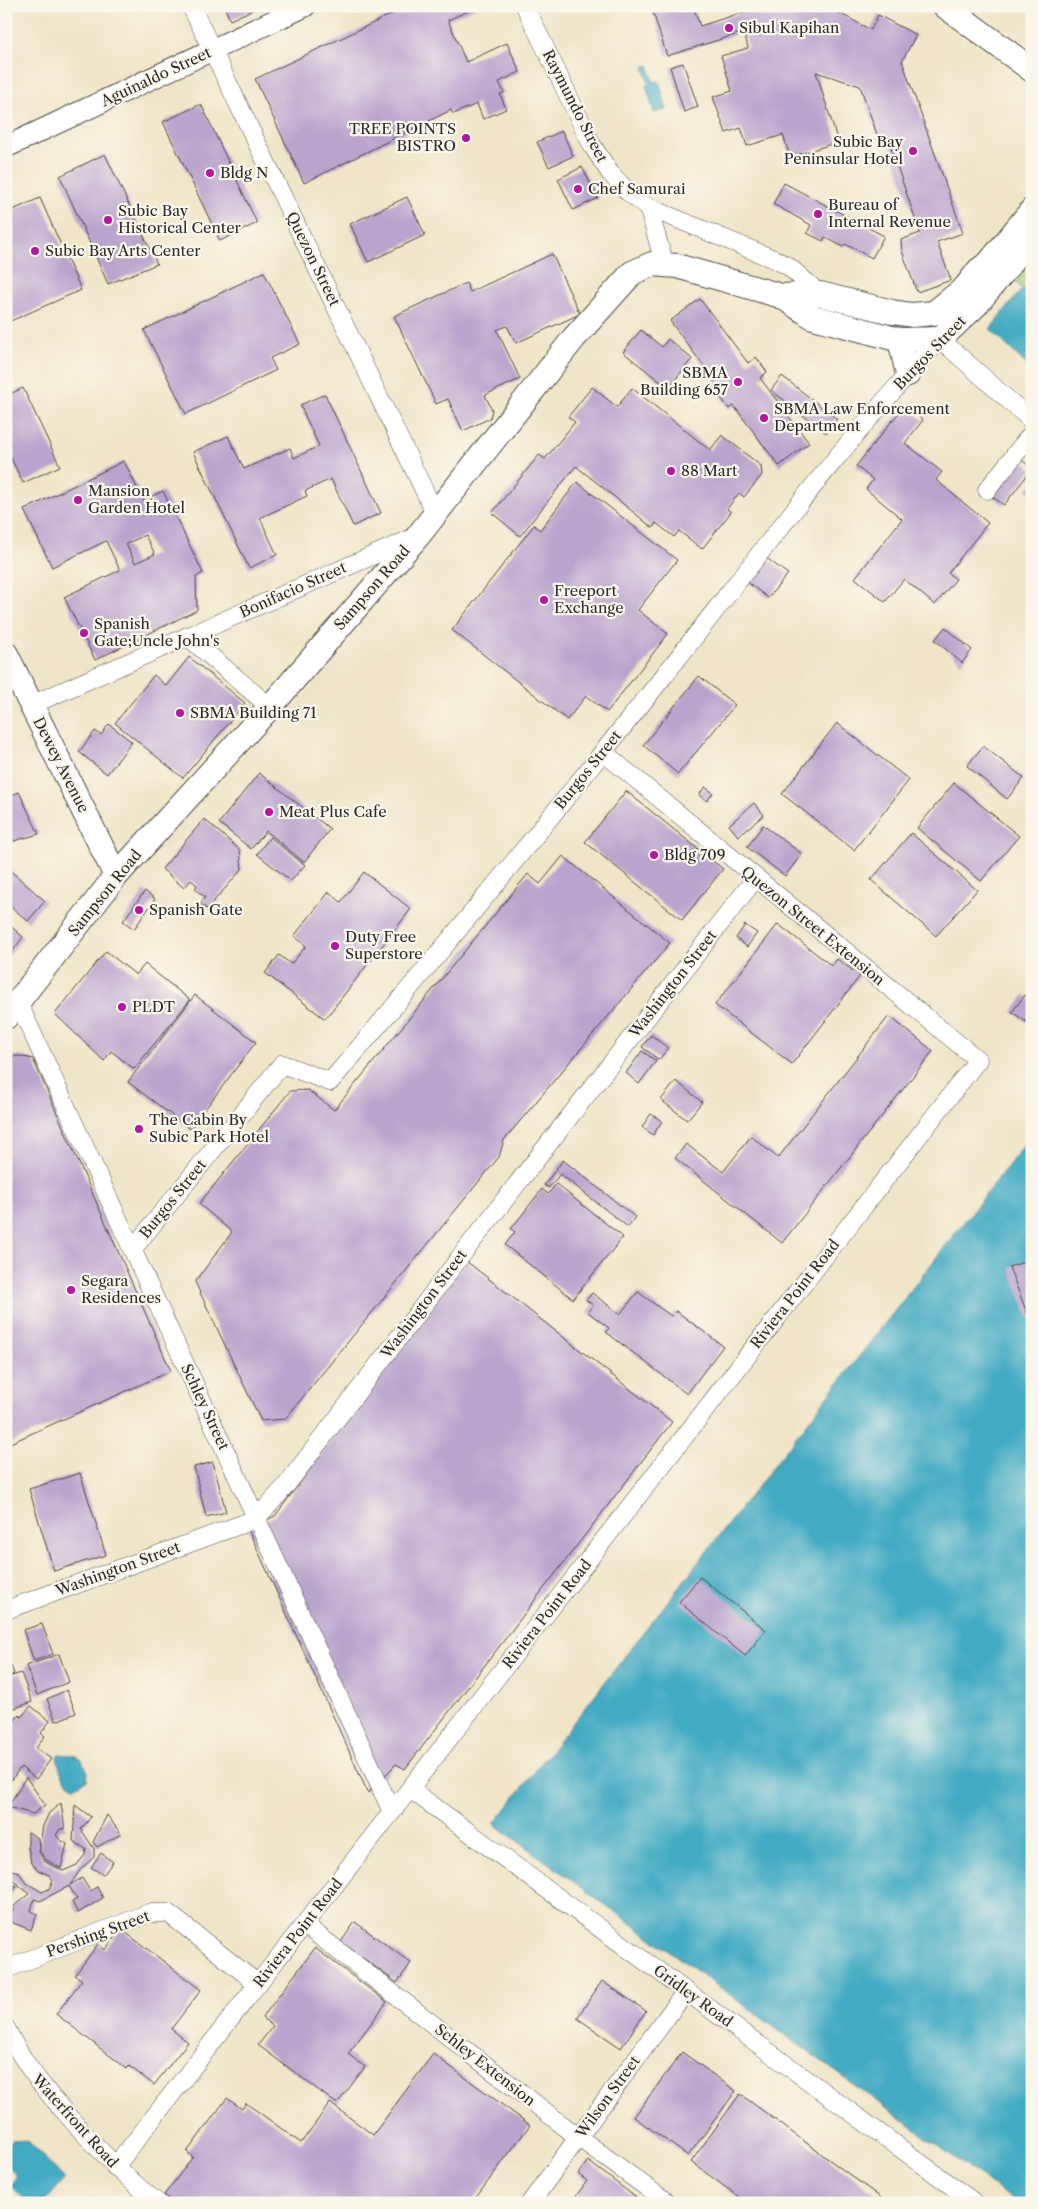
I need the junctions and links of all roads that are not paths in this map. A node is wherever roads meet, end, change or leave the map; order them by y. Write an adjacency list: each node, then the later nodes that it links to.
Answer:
1 (190, 6): 5 (street, Quezon Street)
2 (305, 6): 5 (street, Aguinaldo Street)
3 (525, 6): 8 (street, Raymundo Street)
4 (945, 6): 6 (main road)
5 (213, 50): 7 (street, Aguinaldo Street); 22 (street, Quezon Street)
6 (1032, 70)
7 (6, 147)
8 (648, 208): 12 (street); 13 (street, Raymundo Street)
9 (1032, 210): 11 (main road, Burgos Street)
10 (1032, 237): 16 (main road, Burgos Street)
11 (989, 263): 15 (main road, Burgos Street); 16 (main road)
12 (665, 265): 14 (main road, Sampson Road); 22 (main road, Sampson Road)
13 (820, 294): 14 (main road, Sampson Road); 15 (main road, Sampson Road)
14 (781, 296): 17 (main road, Sampson Road)
15 (934, 313)
16 (940, 339): 17 (main road, Sampson Road); 18 (street, Burgos Street); 19 (street)
17 (900, 340): 18 (main road)
18 (908, 374): 28 (street, Burgos Street)
19 (1032, 421)
20 (1032, 433): 21 (street)
21 (987, 490)
22 (435, 513): 23 (main road, Sampson Road)
23 (418, 536): 24 (street, Bonifacio Street); 27 (main road, Sampson Road)
24 (187, 636): 26 (street, Bonifacio Street); 27 (street)
25 (6, 654): 26 (main road, Dewey Avenue)
26 (30, 705): 29 (main road, Dewey Avenue)
27 (270, 707): 29 (main road, Sampson Road)
28 (603, 752): 30 (street, Quezon Street Extension); 33 (street, Burgos Street)
29 (116, 876): 31 (main road, Sampson Road)
30 (755, 879): 32 (street, Quezon Street Extension); 34 (street, Washington Street)
31 (12, 1010): 33 (street, Schley Street)
32 (978, 1060): 36 (street, Riviera Point Road)
33 (132, 1250): 34 (street, Schley Street)
34 (256, 1519): 35 (street, Washington Street); 37 (street, Schley Street)
35 (6, 1610)
36 (410, 1789): 37 (street, Riviera Point Road); 41 (street, Gridley Road)
37 (392, 1812): 38 (street, Riviera Point Road)
38 (304, 1924): 40 (street, Riviera Point Road); 43 (street, Schley Extension)
39 (6, 1969): 40 (street, Pershing Street)
40 (258, 1984): 44 (street, Riviera Point Road)
41 (686, 1991): 43 (street, Wilson Street); 48 (street, Gridley Road)
42 (6, 2028): 44 (street, Waterfront Road)
43 (578, 2137): 46 (street, Wilson Street); 47 (street, Schley Extension)
44 (115, 2167): 45 (street, Waterfront Road)
45 (158, 2203)
46 (530, 2203)
47 (668, 2203)
48 (976, 2203)

